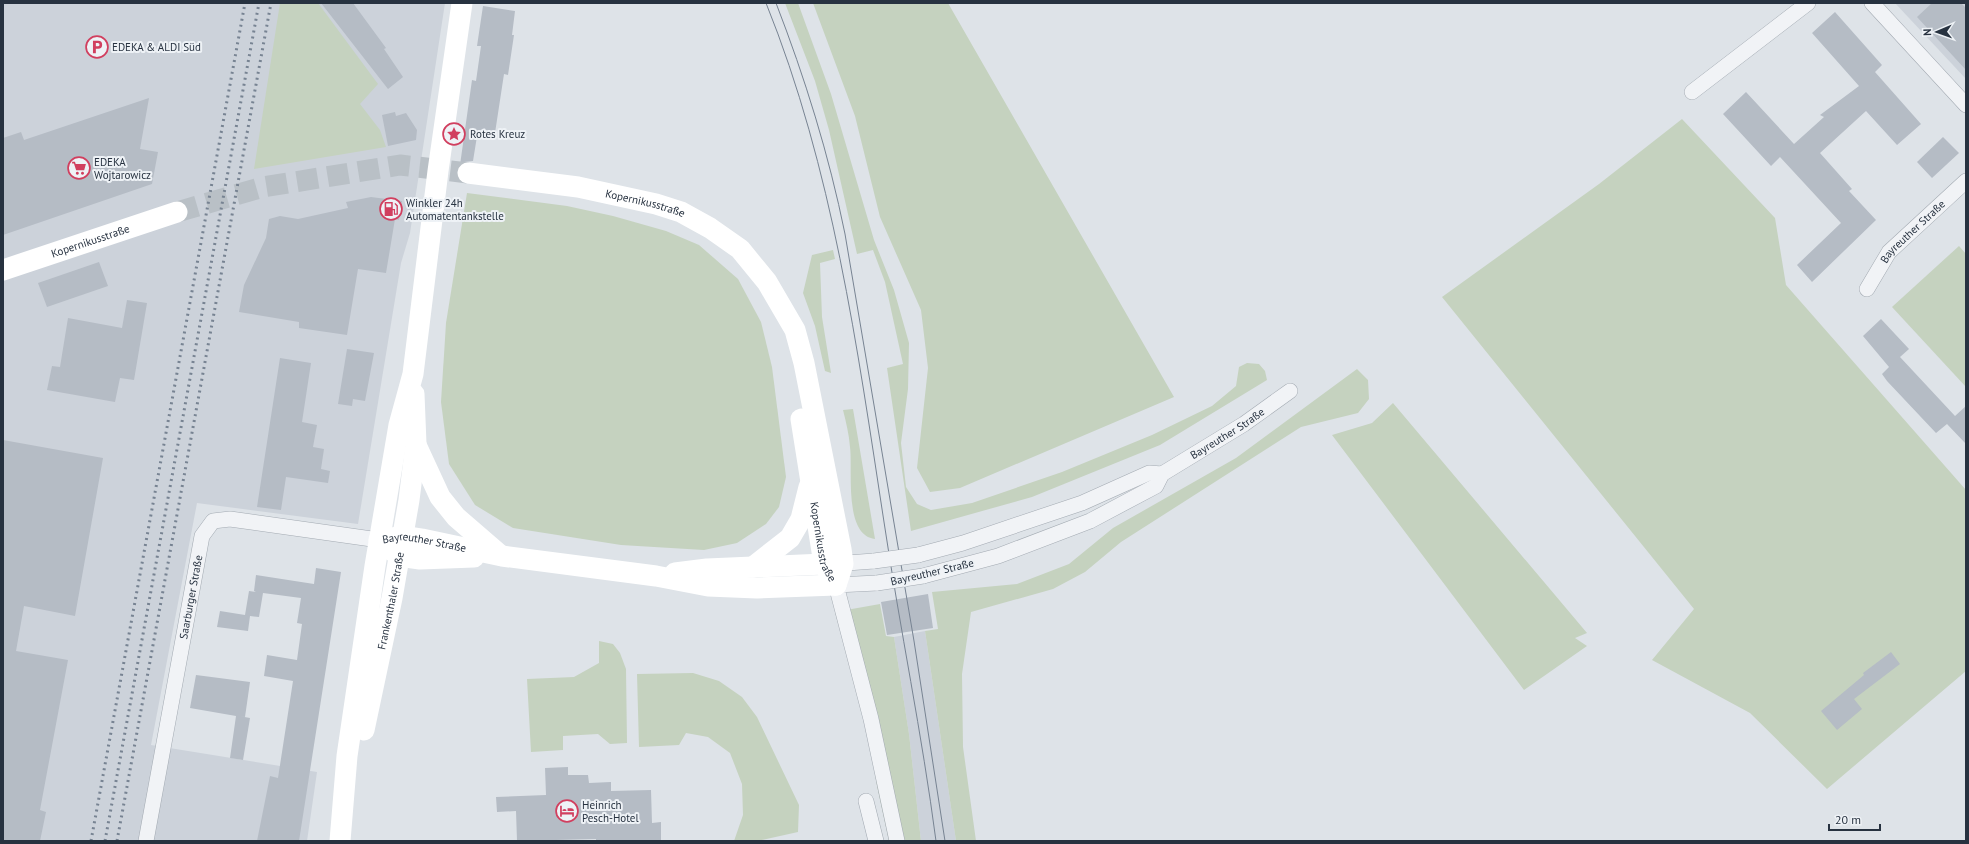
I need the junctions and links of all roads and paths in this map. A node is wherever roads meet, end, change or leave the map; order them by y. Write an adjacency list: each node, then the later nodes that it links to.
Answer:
1 (462, 3): 12 (street, Frankenthaler Straße)
2 (1808, 3): 4 (street)
3 (1872, 3): 5 (street)
4 (1692, 92)
5 (1966, 105)
6 (468, 173): 11 (street, Kopernikusstraße)
7 (1966, 181): 10 (street, Bayreuther Straße)
8 (177, 212): 9 (street, Kopernikusstraße)
9 (3, 270)
10 (1867, 288)
11 (782, 308): 16 (street, Kopernikusstraße); 20 (street, Kopernikusstraße)
12 (413, 374): 14 (street, Frankenthaler Straße); 17 (street, Frankenthaler Straße)
13 (1290, 391): 15 (street, Bayreuther Straße)
14 (416, 444): 18 (street, Frankenthaler Straße); 19 (street)
15 (1162, 474): 20 (street, Bayreuther Straße, bridge); 23 (street, Bayreuther Straße, bridge)
16 (811, 479): 20 (street, Kopernikusstraße); 21 (street)
17 (379, 540): 18 (street, Bayreuther Straße); 25 (street, Frankenthaler Straße); 26 (street, Saarburger Straße)
18 (401, 546): 19 (street, Bayreuther Straße); 25 (street, Frankenthaler Straße)
19 (502, 556): 22 (street, Bayreuther Straße)
20 (834, 564): 21 (street, Bayreuther Straße); 23 (street, Kopernikusstraße)
21 (753, 567): 22 (street, Bayreuther Straße)
22 (656, 576): 23 (street, Bayreuther Straße)
23 (836, 585): 28 (street)
24 (866, 801): 27 (street)
25 (341, 832)
26 (146, 841)
27 (876, 841)
28 (897, 841)

